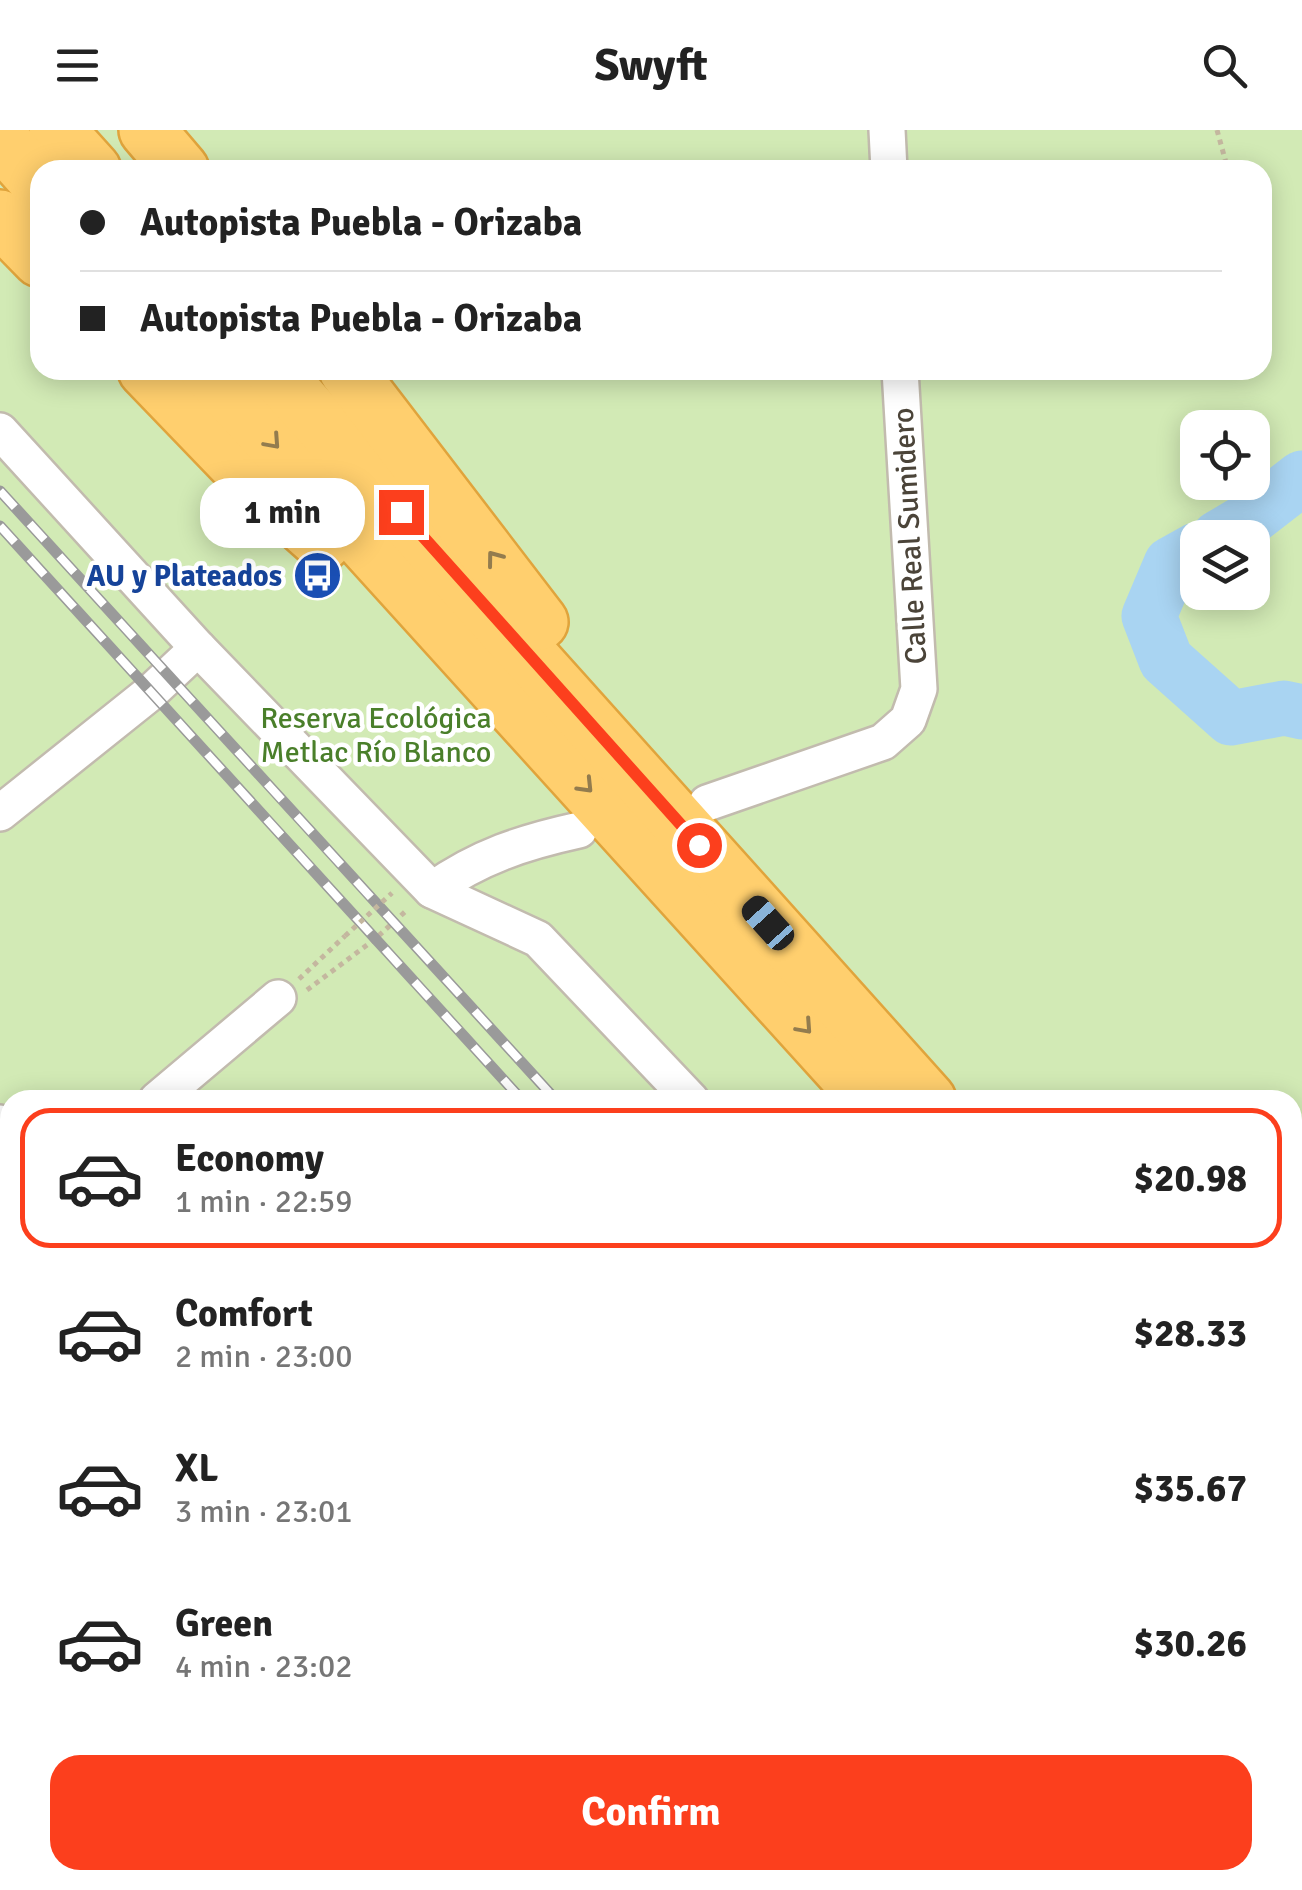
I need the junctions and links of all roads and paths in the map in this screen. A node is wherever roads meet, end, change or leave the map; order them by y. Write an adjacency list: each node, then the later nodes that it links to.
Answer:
1 (57, 130): 6 (highway)
2 (147, 130): 7 (highway)
3 (887, 130): 8 (street)
4 (1217, 130): 9 (path)
5 (0, 139): 10 (highway)
6 (84, 160)
7 (172, 160)
8 (888, 160)
9 (1225, 160)
10 (30, 173)
11 (0, 218): 12 (highway)
12 (30, 250)
13 (156, 380): 20 (highway)
14 (217, 380): 20 (highway, one-way to 20)
15 (282, 380): 24 (highway)
16 (355, 380): 24 (highway, one-way to 16)
17 (901, 380): 21 (street, Calle Real Sumidero)
18 (0, 431): 19 (street)
19 (198, 648): 22 (street); 25 (street)
20 (528, 726): 30 (highway, one-way to 30)
21 (707, 804)
22 (0, 812)
23 (579, 830): 25 (street)
24 (715, 864): 31 (highway)
25 (432, 890): 27 (path); 29 (street)
26 (392, 893): 27 (path, bridge)
27 (278, 998): 28 (street)
28 (168, 1090)
29 (681, 1090)
30 (861, 1090)
31 (919, 1090)

